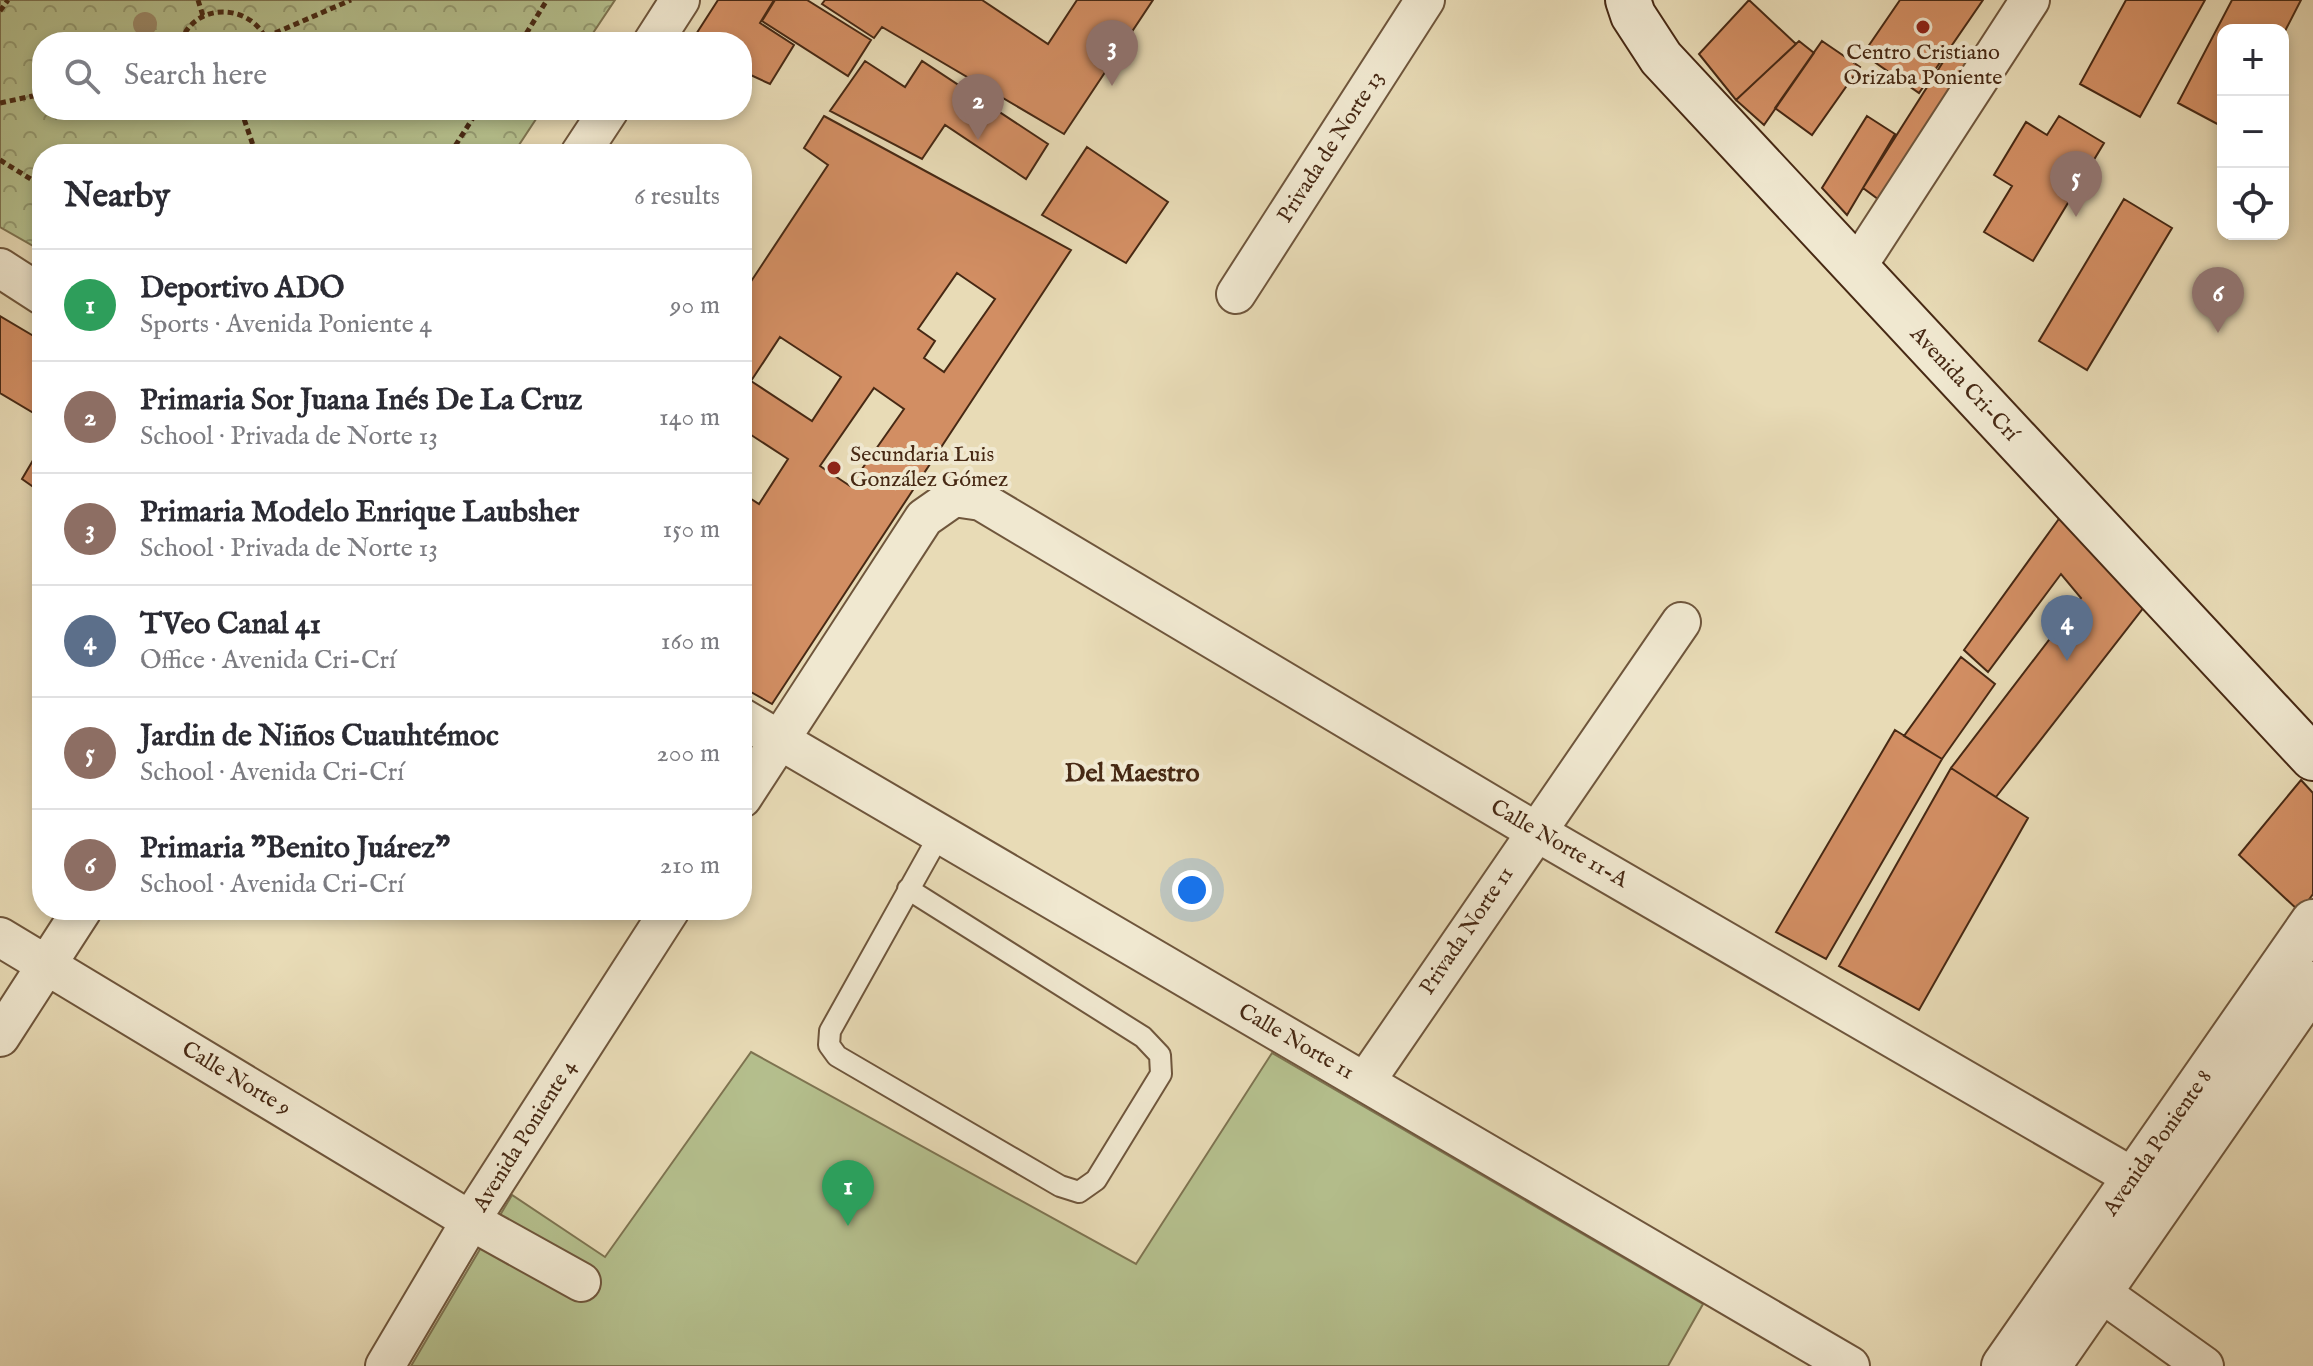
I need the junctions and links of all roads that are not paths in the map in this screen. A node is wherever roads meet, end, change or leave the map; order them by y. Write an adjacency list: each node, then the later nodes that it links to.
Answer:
1 (680, 0): 5 (street)
2 (1425, 0): 11 (street, Privada de Norte 13)
3 (1628, 0): 9 (main road, Avenida Cri-Crí)
4 (2030, 0): 9 (street)
5 (659, 32)
6 (602, 120): 7 (street)
7 (587, 144)
8 (0, 268): 10 (street)
9 (1856, 268): 15 (main road, Avenida Cri-Crí)
10 (32, 289)
11 (1236, 294)
12 (1681, 622): 17 (street, Privada Norte 11)
13 (752, 724): 14 (street, Calle Norte 11)
14 (779, 739): 16 (street); 17 (street, Calle Norte 11-A); 18 (street, Calle Norte 11)
15 (2313, 758)
16 (752, 782)
17 (1535, 831): 27 (street, Privada Norte 11); 28 (street, Calle Norte 11-A)
18 (940, 834): 19 (lane); 27 (street, Calle Norte 11)
19 (908, 889): 19 (lane)
20 (75, 920): 24 (street)
21 (664, 920): 29 (street, Avenida Poniente 4)
22 (2313, 922): 28 (main road, Avenida Poniente 8)
23 (0, 937): 24 (street, Calle Norte 9)
24 (46, 964): 26 (street); 29 (street, Calle Norte 9)
25 (2313, 984): 28 (main road, Avenida Poniente 8)
26 (0, 1037)
27 (1365, 1082): 33 (street, Calle Norte 11)
28 (2149, 1186): 30 (main road, Avenida Poniente 8)
29 (471, 1221): 31 (street, Calle Norte 9); 32 (street, Avenida Poniente 4)
30 (2084, 1281): 34 (main road, Avenida Poniente 8); 35 (main road, Avenida Poniente 8); 36 (street)
31 (581, 1282)
32 (385, 1366)
33 (1850, 1366)
34 (2004, 1366)
35 (2048, 1366)
36 (2204, 1366)

